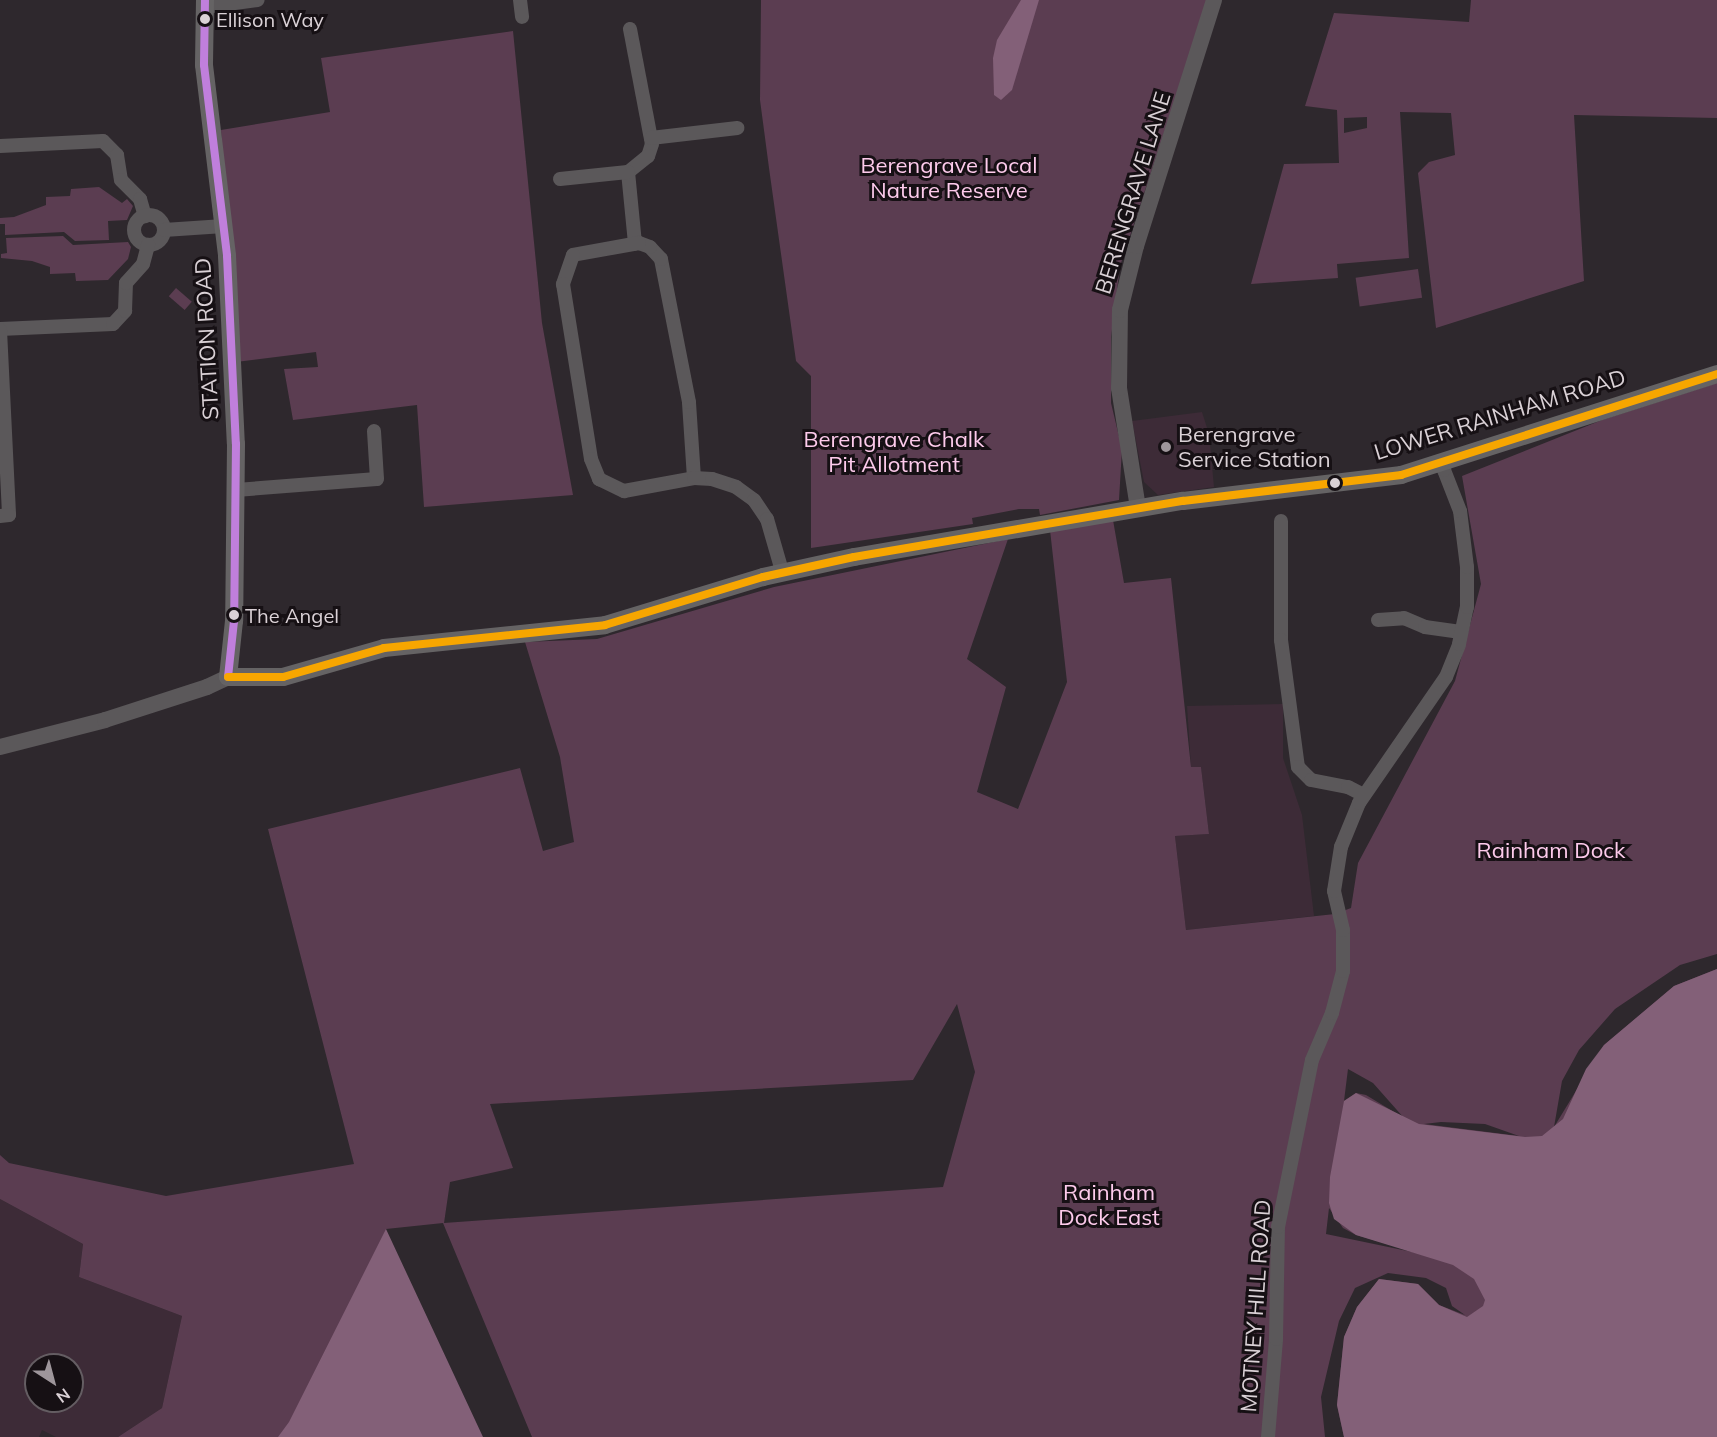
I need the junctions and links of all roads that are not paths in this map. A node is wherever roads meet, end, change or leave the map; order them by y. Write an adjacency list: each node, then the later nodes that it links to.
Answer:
1 (258, 0): 4 (street)
2 (520, 0): 5 (street)
3 (1214, 0): 23 (street, BERENGRAVE LANE)
4 (205, 3): 13 (main road, STATION ROAD)
5 (522, 17)
6 (630, 29): 8 (street)
7 (737, 128): 8 (street)
8 (651, 138): 10 (street)
9 (0, 146): 12 (street)
10 (628, 172): 11 (street); 15 (street)
11 (560, 179)
12 (145, 216): 14 (street); 16 (street)
13 (224, 226): 14 (street); 22 (main road, STATION ROAD)
14 (164, 230): 16 (street)
15 (635, 244): 21 (street); 21 (street)
16 (148, 245): 17 (street)
17 (0, 329): 24 (street)
18 (1717, 374): 20 (main road, LOWER RAINHAM ROAD)
19 (374, 431): 22 (street)
20 (1445, 460): 23 (main road, LOWER RAINHAM ROAD); 28 (street, MOTNEY HILL ROAD)
21 (694, 478): 26 (street)
22 (236, 490): 29 (main road, STATION ROAD)
23 (1138, 508): 26 (main road, LOWER RAINHAM ROAD)
24 (0, 516)
25 (1281, 521): 31 (street)
26 (782, 572): 29 (main road, LOWER RAINHAM ROAD)
27 (1378, 620): 28 (street)
28 (1461, 632): 31 (street, MOTNEY HILL ROAD)
29 (228, 676): 30 (street)
30 (0, 747)
31 (1364, 795): 32 (street, MOTNEY HILL ROAD)
32 (1268, 1437)

